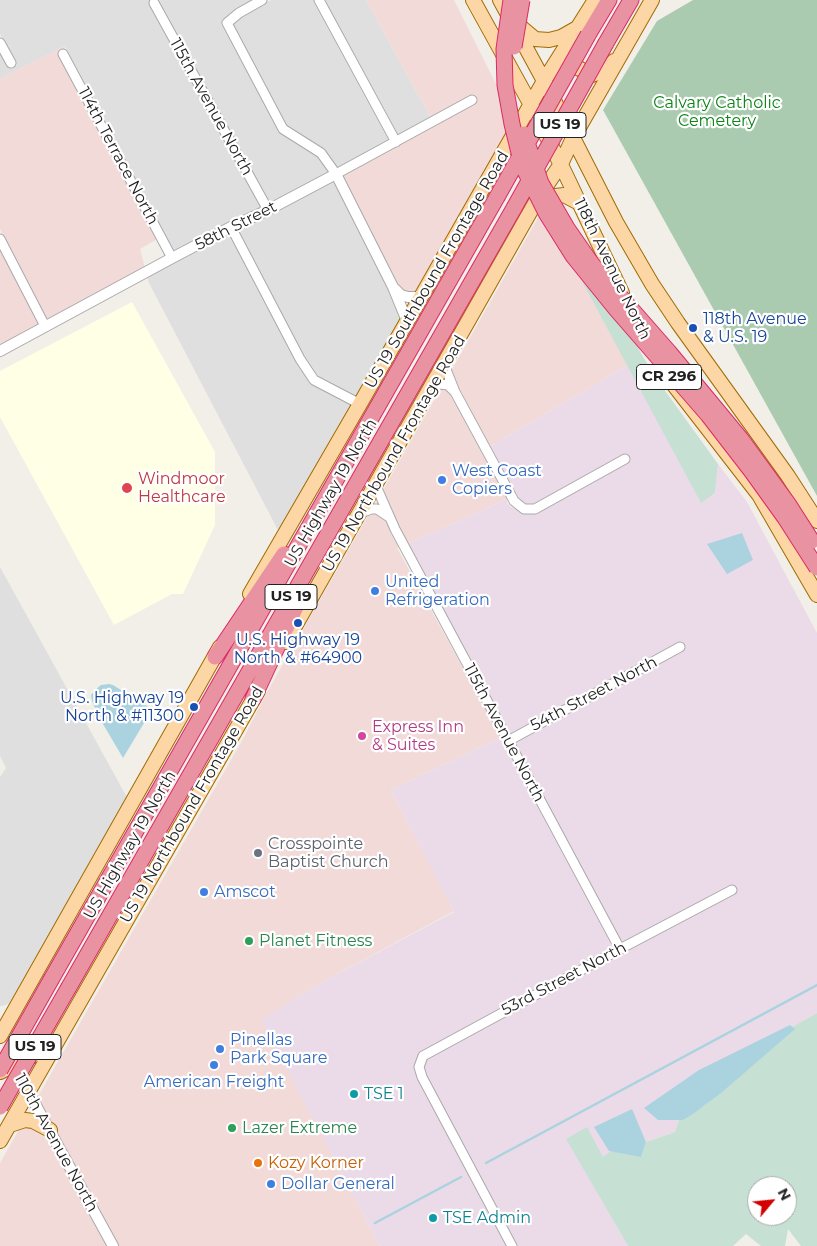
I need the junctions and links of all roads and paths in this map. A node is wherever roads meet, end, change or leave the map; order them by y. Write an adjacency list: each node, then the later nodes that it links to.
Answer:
1 (262, 0): 26 (street)
2 (319, 0): 24 (street)
3 (473, 0): 21 (main road)
4 (500, 0): 12 (main road); 18 (main road, CR 296)
5 (511, 0): 53 (highway, bridge)
6 (522, 0): 52 (highway, bridge)
7 (609, 0): 12 (highway, US Highway 19 North / US 19)
8 (631, 0): 51 (highway, US Highway 19 North / US 19, bridge)
9 (652, 0): 15 (main road, US 19 Northbound Frontage Road)
10 (154, 3): 31 (street, 115th Avenue North)
11 (593, 4): 12 (main road, US 19 Southbound Frontage Road); 15 (main road)
12 (583, 31): 16 (main road, US 19 Southbound Frontage Road); 46 (highway, US Highway 19 North / US 19, bridge)
13 (0, 43): 17 (street)
14 (63, 54): 35 (street, 114th Terrace North)
15 (621, 54): 20 (main road, US 19 Northbound Frontage Road)
16 (559, 57): 18 (main road, US 19 Southbound Frontage Road); 22 (main road)
17 (11, 63)
18 (544, 81): 21 (main road, US 19 Southbound Frontage Road); 22 (main road, CR 296)
19 (472, 100): 24 (street, 58th Street)
20 (595, 101): 22 (main road, US 19 Northbound Frontage Road); 22 (main road)
21 (531, 105): 22 (main road); 23 (main road, US 19 Southbound Frontage Road)
22 (556, 127): 23 (main road); 25 (main road, US 19 Northbound Frontage Road); 25 (main road, CR 296); 27 (main road); 50 (main road, 118th Avenue North / CR 296)
23 (511, 140): 28 (main road, US 19 Southbound Frontage Road)
24 (396, 142): 26 (street, 58th Street)
25 (560, 164): 27 (main road, US 19 Northbound Frontage Road); 30 (main road, 118th Avenue North / CR 296)
26 (336, 174): 31 (street, 58th Street); 36 (street)
27 (551, 178): 29 (main road, US 19 Northbound Frontage Road)
28 (489, 179): 32 (main road); 37 (main road, US 19 Southbound Frontage Road)
29 (538, 198): 30 (main road); 32 (main road, US 19 Northbound Frontage Road)
30 (579, 203): 54 (main road, 118th Avenue North / CR 296)
31 (268, 210): 33 (street, 58th Street)
32 (530, 212): 41 (main road, US 19 Northbound Frontage Road)
33 (231, 227): 35 (street, 58th Street); 44 (street)
34 (0, 239): 39 (street)
35 (172, 258): 39 (street, 58th Street)
36 (393, 287): 37 (street); 38 (street)
37 (423, 294): 38 (main road, US 19 Southbound Frontage Road)
38 (407, 321): 44 (main road, US 19 Southbound Frontage Road)
39 (45, 326): 40 (street, 58th Street)
40 (0, 351)
41 (445, 363): 42 (main road, US 19 Northbound Frontage Road); 43 (street)
42 (431, 387): 43 (street); 47 (main road, US 19 Northbound Frontage Road)
43 (455, 392): 45 (street)
44 (360, 404): 56 (main road, US 19 Southbound Frontage Road)
45 (626, 459)
46 (339, 475): 56 (highway); 67 (highway, US Highway 19 North / US 19, bridge)
47 (376, 486): 48 (main road, US 19 Northbound Frontage Road); 49 (street, 115th Avenue North)
48 (361, 512): 49 (street); 57 (main road, US 19 Northbound Frontage Road)
49 (389, 517): 58 (street, 115th Avenue North)
50 (817, 521)
51 (333, 524): 57 (highway); 69 (highway, US Highway 19 North / US 19, bridge)
52 (817, 549)
53 (817, 568)
54 (817, 594)
55 (680, 647): 58 (street, 54th Street North)
56 (215, 657): 61 (main road, US 19 Southbound Frontage Road)
57 (253, 698): 63 (main road, US 19 Northbound Frontage Road)
58 (508, 741): 60 (street, 115th Avenue North)
59 (732, 890): 60 (street, 53rd Street North)
60 (620, 948): 74 (street, 53rd Street North)
61 (29, 983): 62 (main road, US 19 Southbound Frontage Road); 63 (main road)
62 (21, 999): 64 (main road); 65 (main road, US 19 Southbound Frontage Road); 67 (main road)
63 (80, 1002): 66 (main road, US 19 Northbound Frontage Road)
64 (0, 1010)
65 (0, 1038): 67 (street, 110th Avenue North)
66 (58, 1040): 67 (main road); 68 (main road, US 19 Northbound Frontage Road)
67 (5, 1069): 68 (street, 110th Avenue North); 70 (main road)
68 (29, 1093): 70 (main road, US 19 Northbound Frontage Road); 71 (street, 110th Avenue North)
69 (0, 1107)
70 (10, 1125): 71 (main road); 72 (main road, US 19 Northbound Frontage Road)
71 (50, 1130): 73 (street, 110th Avenue North)
72 (0, 1141)
73 (113, 1246)
74 (512, 1246)

